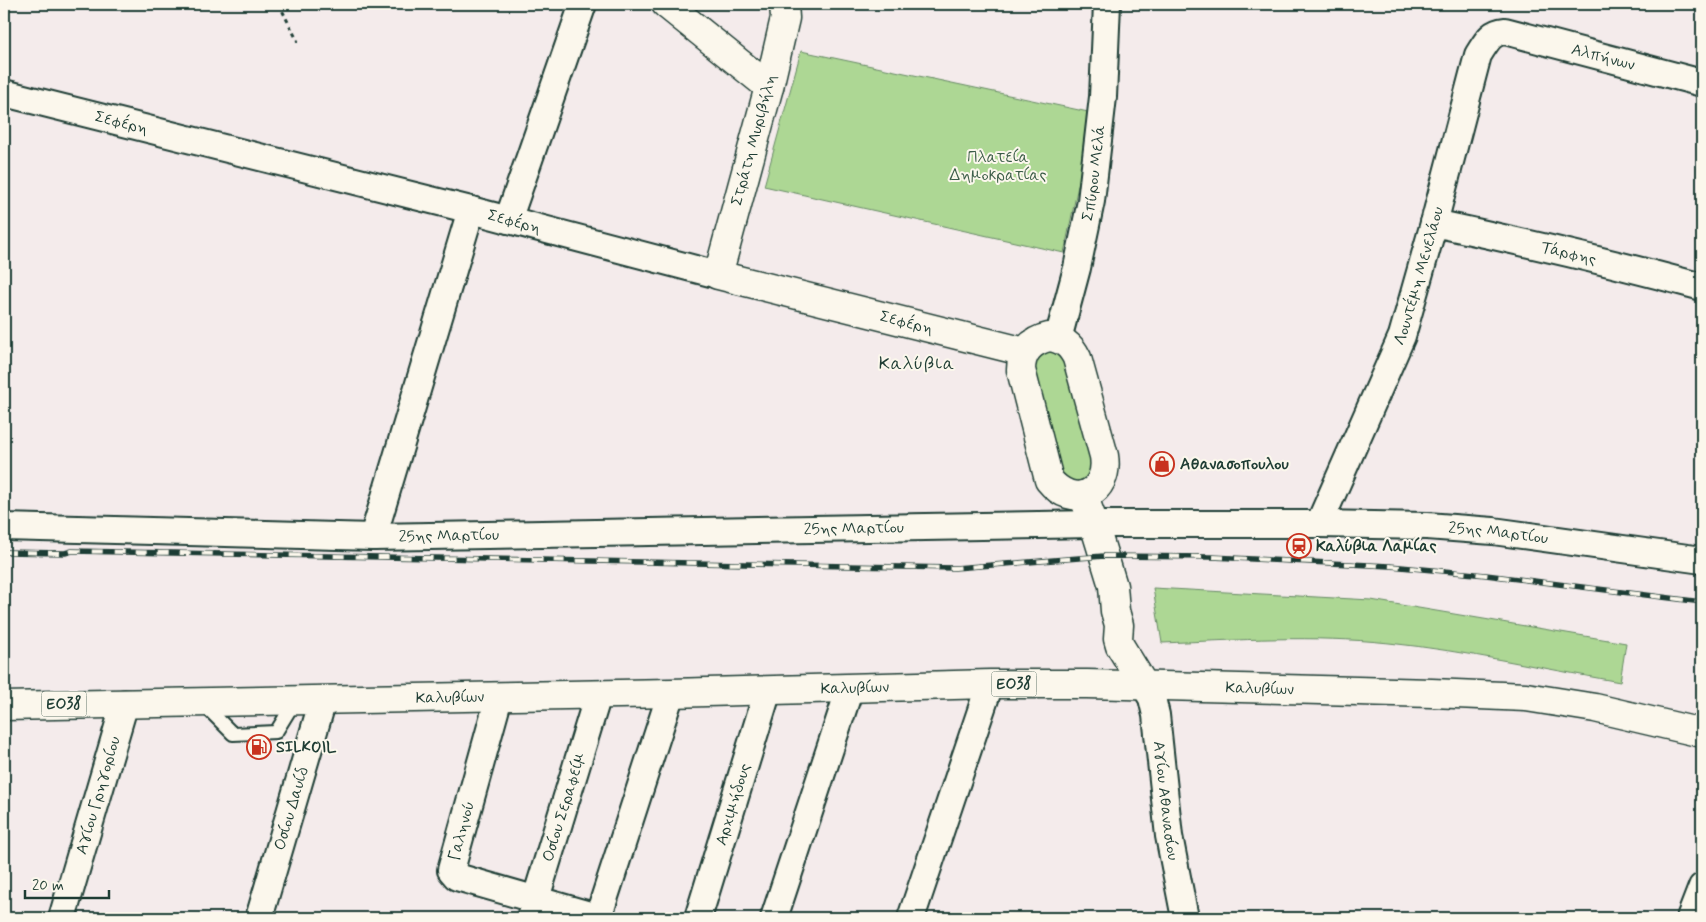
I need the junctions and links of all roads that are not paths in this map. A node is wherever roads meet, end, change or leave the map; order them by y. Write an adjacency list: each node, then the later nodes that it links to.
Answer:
1 (582, 4): 10 (street)
2 (666, 4): 7 (main road)
3 (784, 4): 7 (main road, Στράτη Μυριβήλη)
4 (1107, 4): 14 (street, Σπύρου Μελά)
5 (1505, 31): 6 (street, Αλπήνων); 11 (street, Λουντέμη Μενελάου)
6 (1702, 83)
7 (769, 87): 12 (main road, Στράτη Μυριβήλη)
8 (4, 93): 9 (street, Σεφέρη)
9 (471, 210): 10 (street, Σεφέρη); 20 (street)
10 (508, 220): 12 (street, Σεφέρη)
11 (1434, 223): 13 (street, Τάρφης); 18 (street, Λουντέμη Μενελάου)
12 (718, 274): 15 (main road, Σεφέρη)
13 (1702, 287)
14 (1058, 338): 15 (main road); 16 (main road)
15 (1025, 352): 16 (main road)
16 (1083, 495): 17 (main road)
17 (1094, 524): 18 (street, 25ης Μαρτίου); 20 (street, 25ης Μαρτίου); 23 (main road)
18 (1318, 524): 21 (street, 25ης Μαρτίου)
19 (4, 527): 20 (street, 25ης Μαρτίου)
20 (373, 537)
21 (1702, 560)
22 (990, 684): 23 (main road, Καλυβίων / ΕΟ38); 24 (main road, Καλυβίων / ΕΟ38); 40 (street)
23 (1144, 685): 32 (main road, Καλυβίων / ΕΟ38); 41 (street, Αγίου Αθανασίου)
24 (850, 688): 25 (main road, Καλυβίων / ΕΟ38); 39 (street)
25 (768, 690): 26 (main road, Καλυβίων / ΕΟ38); 38 (street, Αρχιμήδους)
26 (671, 694): 27 (main road, Καλυβίων / ΕΟ38); 37 (street)
27 (598, 695): 28 (main road, Καλυβίων / ΕΟ38); 34 (street, Οσίου Σεραφείμ)
28 (499, 697): 29 (main road, Καλυβίων / ΕΟ38); 34 (street, Γαληνού)
29 (323, 700): 30 (main road, Καλυβίων / ΕΟ38); 36 (street, Οσίου Δαυίδ)
30 (125, 703): 31 (main road, Καλυβίων / ΕΟ38); 35 (street, Αγίου Γρηγορίου)
31 (4, 706)
32 (1702, 733)
33 (1702, 886): 42 (street)
34 (533, 908): 37 (street, Γαληνού)
35 (62, 918)
36 (259, 918)
37 (598, 918)
38 (698, 918)
39 (774, 918)
40 (911, 918)
41 (1185, 918)
42 (1690, 918)

